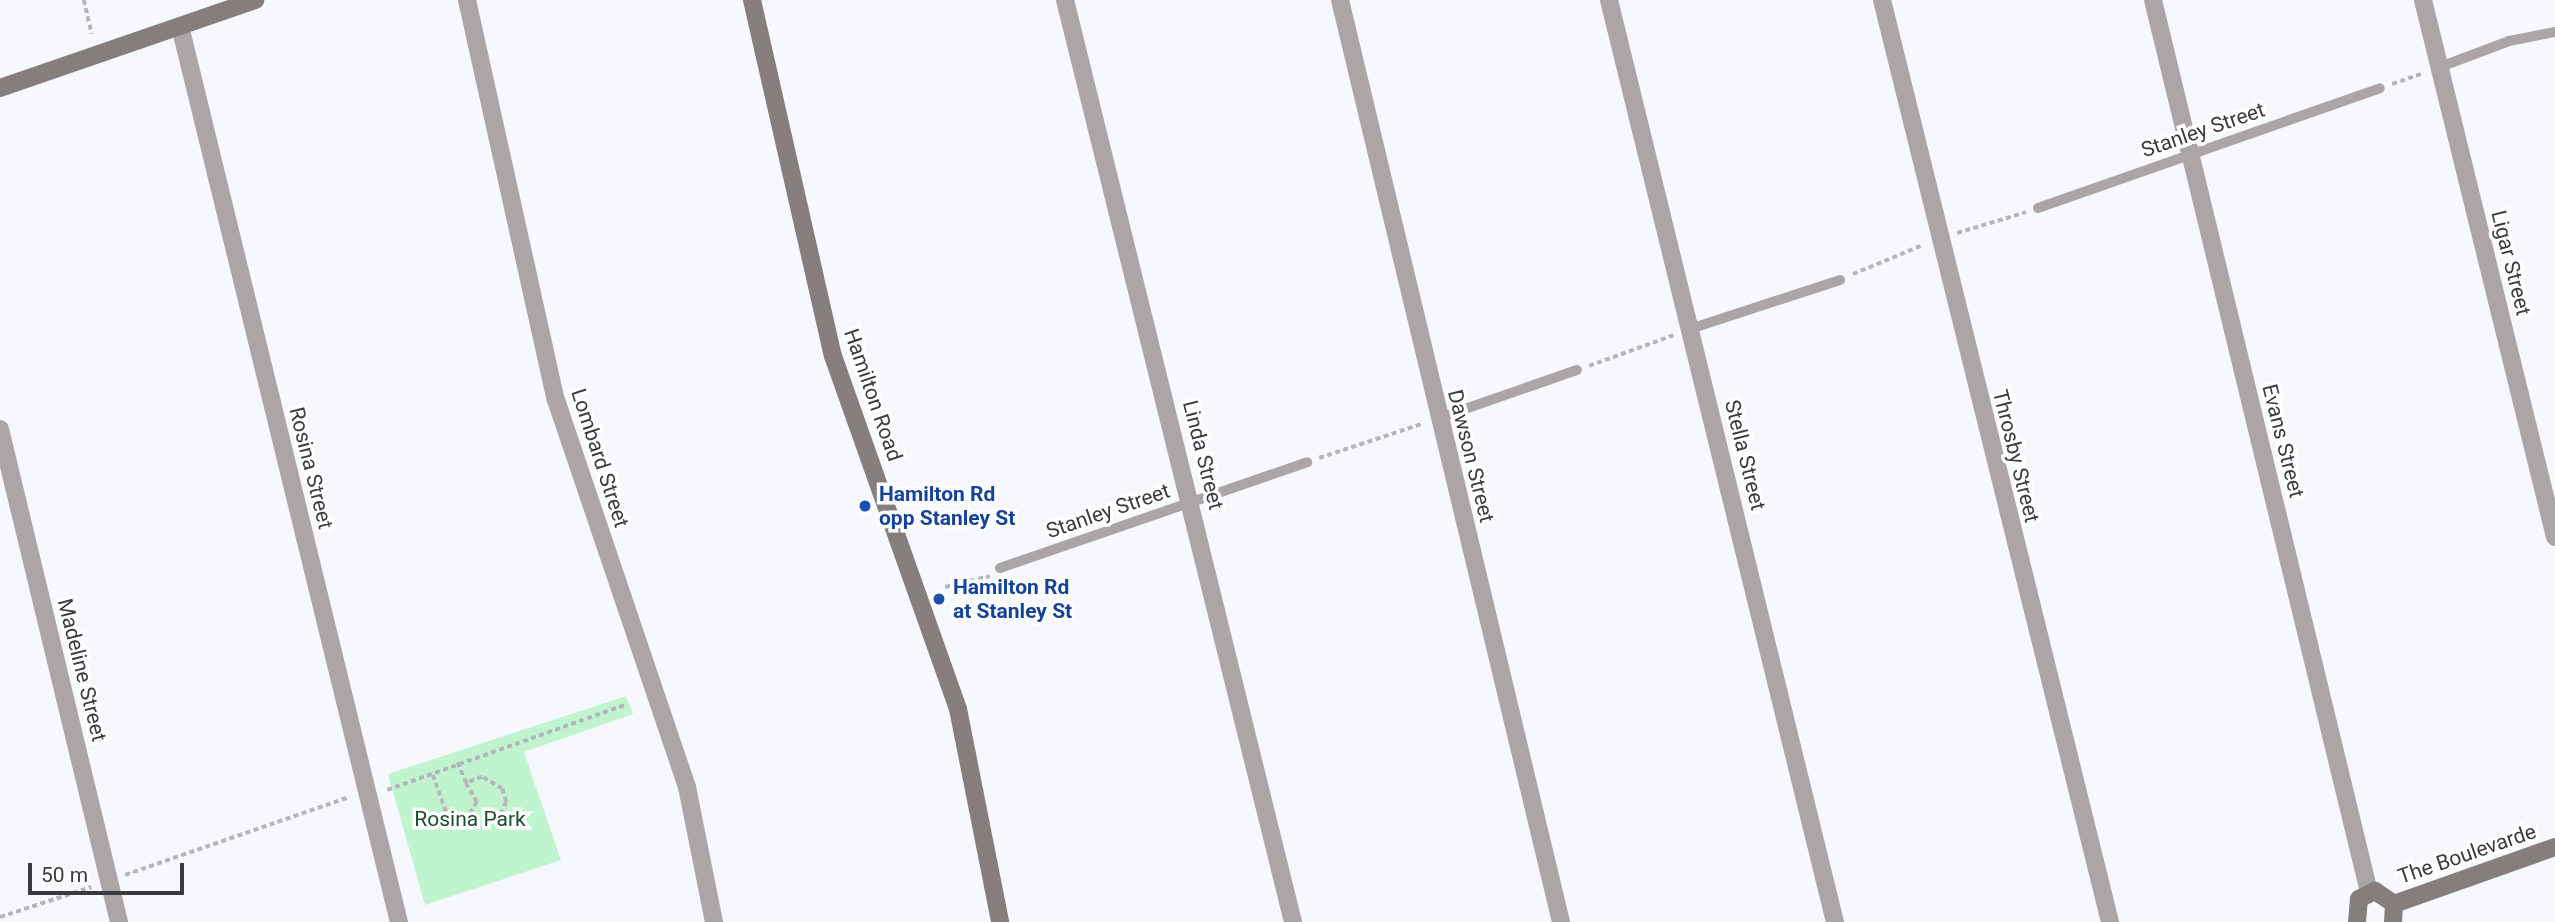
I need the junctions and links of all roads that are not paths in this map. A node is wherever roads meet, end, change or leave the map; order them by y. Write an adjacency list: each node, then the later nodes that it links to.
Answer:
1 (254, 0): 10 (main road)
2 (467, 0): 32 (street, Lombard Street)
3 (752, 0): 33 (main road, Hamilton Road)
4 (1065, 0): 23 (street, Linda Street)
5 (1340, 0): 20 (street, Dawson Street)
6 (1609, 0): 18 (street, Stella Street)
7 (1882, 0): 37 (street, Throsby Street)
8 (2153, 0): 15 (street, Evans Street)
9 (2423, 0): 12 (street, Ligar Street)
10 (180, 26): 13 (main road); 31 (street, Rosina Street)
11 (2555, 32): 12 (lane)
12 (2440, 67): 24 (street, Ligar Street)
13 (0, 88)
14 (2380, 88): 15 (lane, Stanley Street)
15 (2190, 155): 16 (lane, Stanley Street); 27 (street, Evans Street)
16 (2038, 208)
17 (1840, 279): 18 (lane)
18 (1690, 329): 36 (street, Stella Street)
19 (1577, 370): 20 (lane)
20 (1438, 418): 35 (street, Dawson Street)
21 (0, 429): 30 (street, Madeline Street)
22 (1307, 462): 23 (lane, Stanley Street)
23 (1191, 502): 25 (lane, Stanley Street); 34 (street, Linda Street)
24 (2555, 537)
25 (1000, 568)
26 (2555, 847): 28 (main road, The Boulevarde)
27 (2369, 892): 28 (main road); 29 (main road)
28 (2394, 913)
29 (2352, 921)
30 (119, 922)
31 (399, 922)
32 (714, 922)
33 (1000, 922)
34 (1293, 922)
35 (1561, 922)
36 (1835, 922)
37 (2110, 922)

